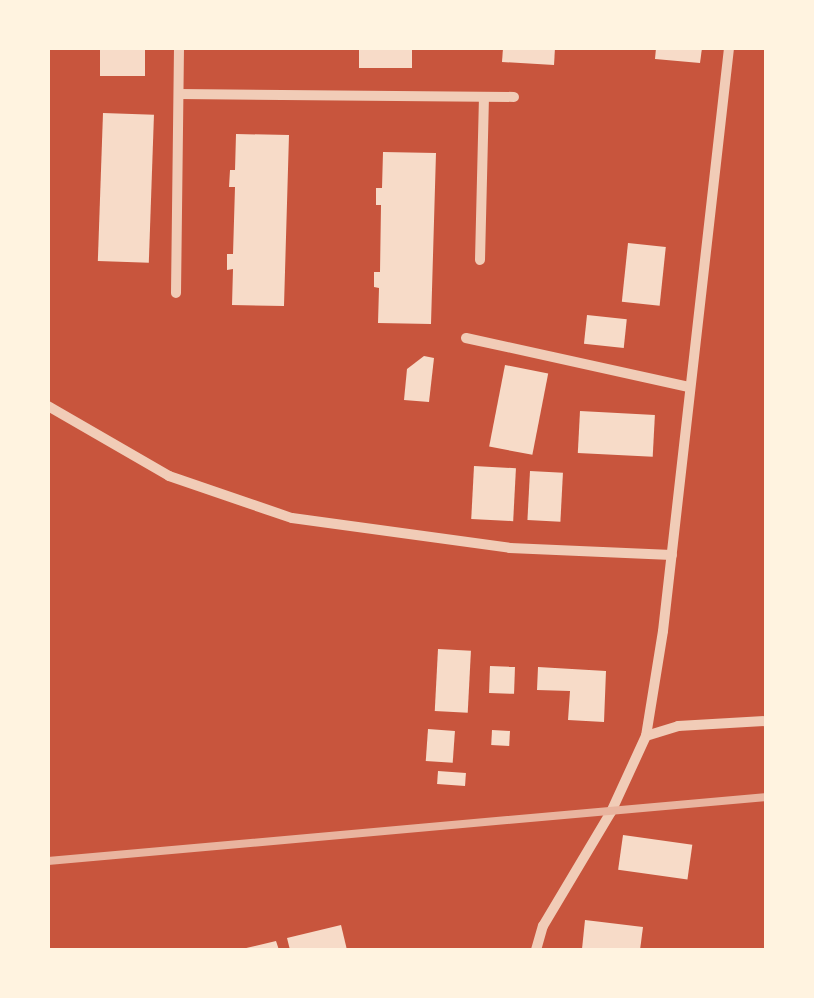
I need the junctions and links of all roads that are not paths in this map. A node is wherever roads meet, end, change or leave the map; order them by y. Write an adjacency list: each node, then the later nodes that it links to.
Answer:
1 (179, 48): 3 (street)
2 (730, 48): 9 (street)
3 (179, 94): 4 (street); 7 (street)
4 (484, 97): 5 (street); 6 (street)
5 (514, 98)
6 (480, 260)
7 (176, 292)
8 (466, 338): 9 (street)
9 (688, 387): 11 (street)
10 (48, 406): 11 (street)
11 (672, 555): 13 (street)
12 (766, 721): 13 (street)
13 (646, 736): 14 (street)
14 (536, 950)

